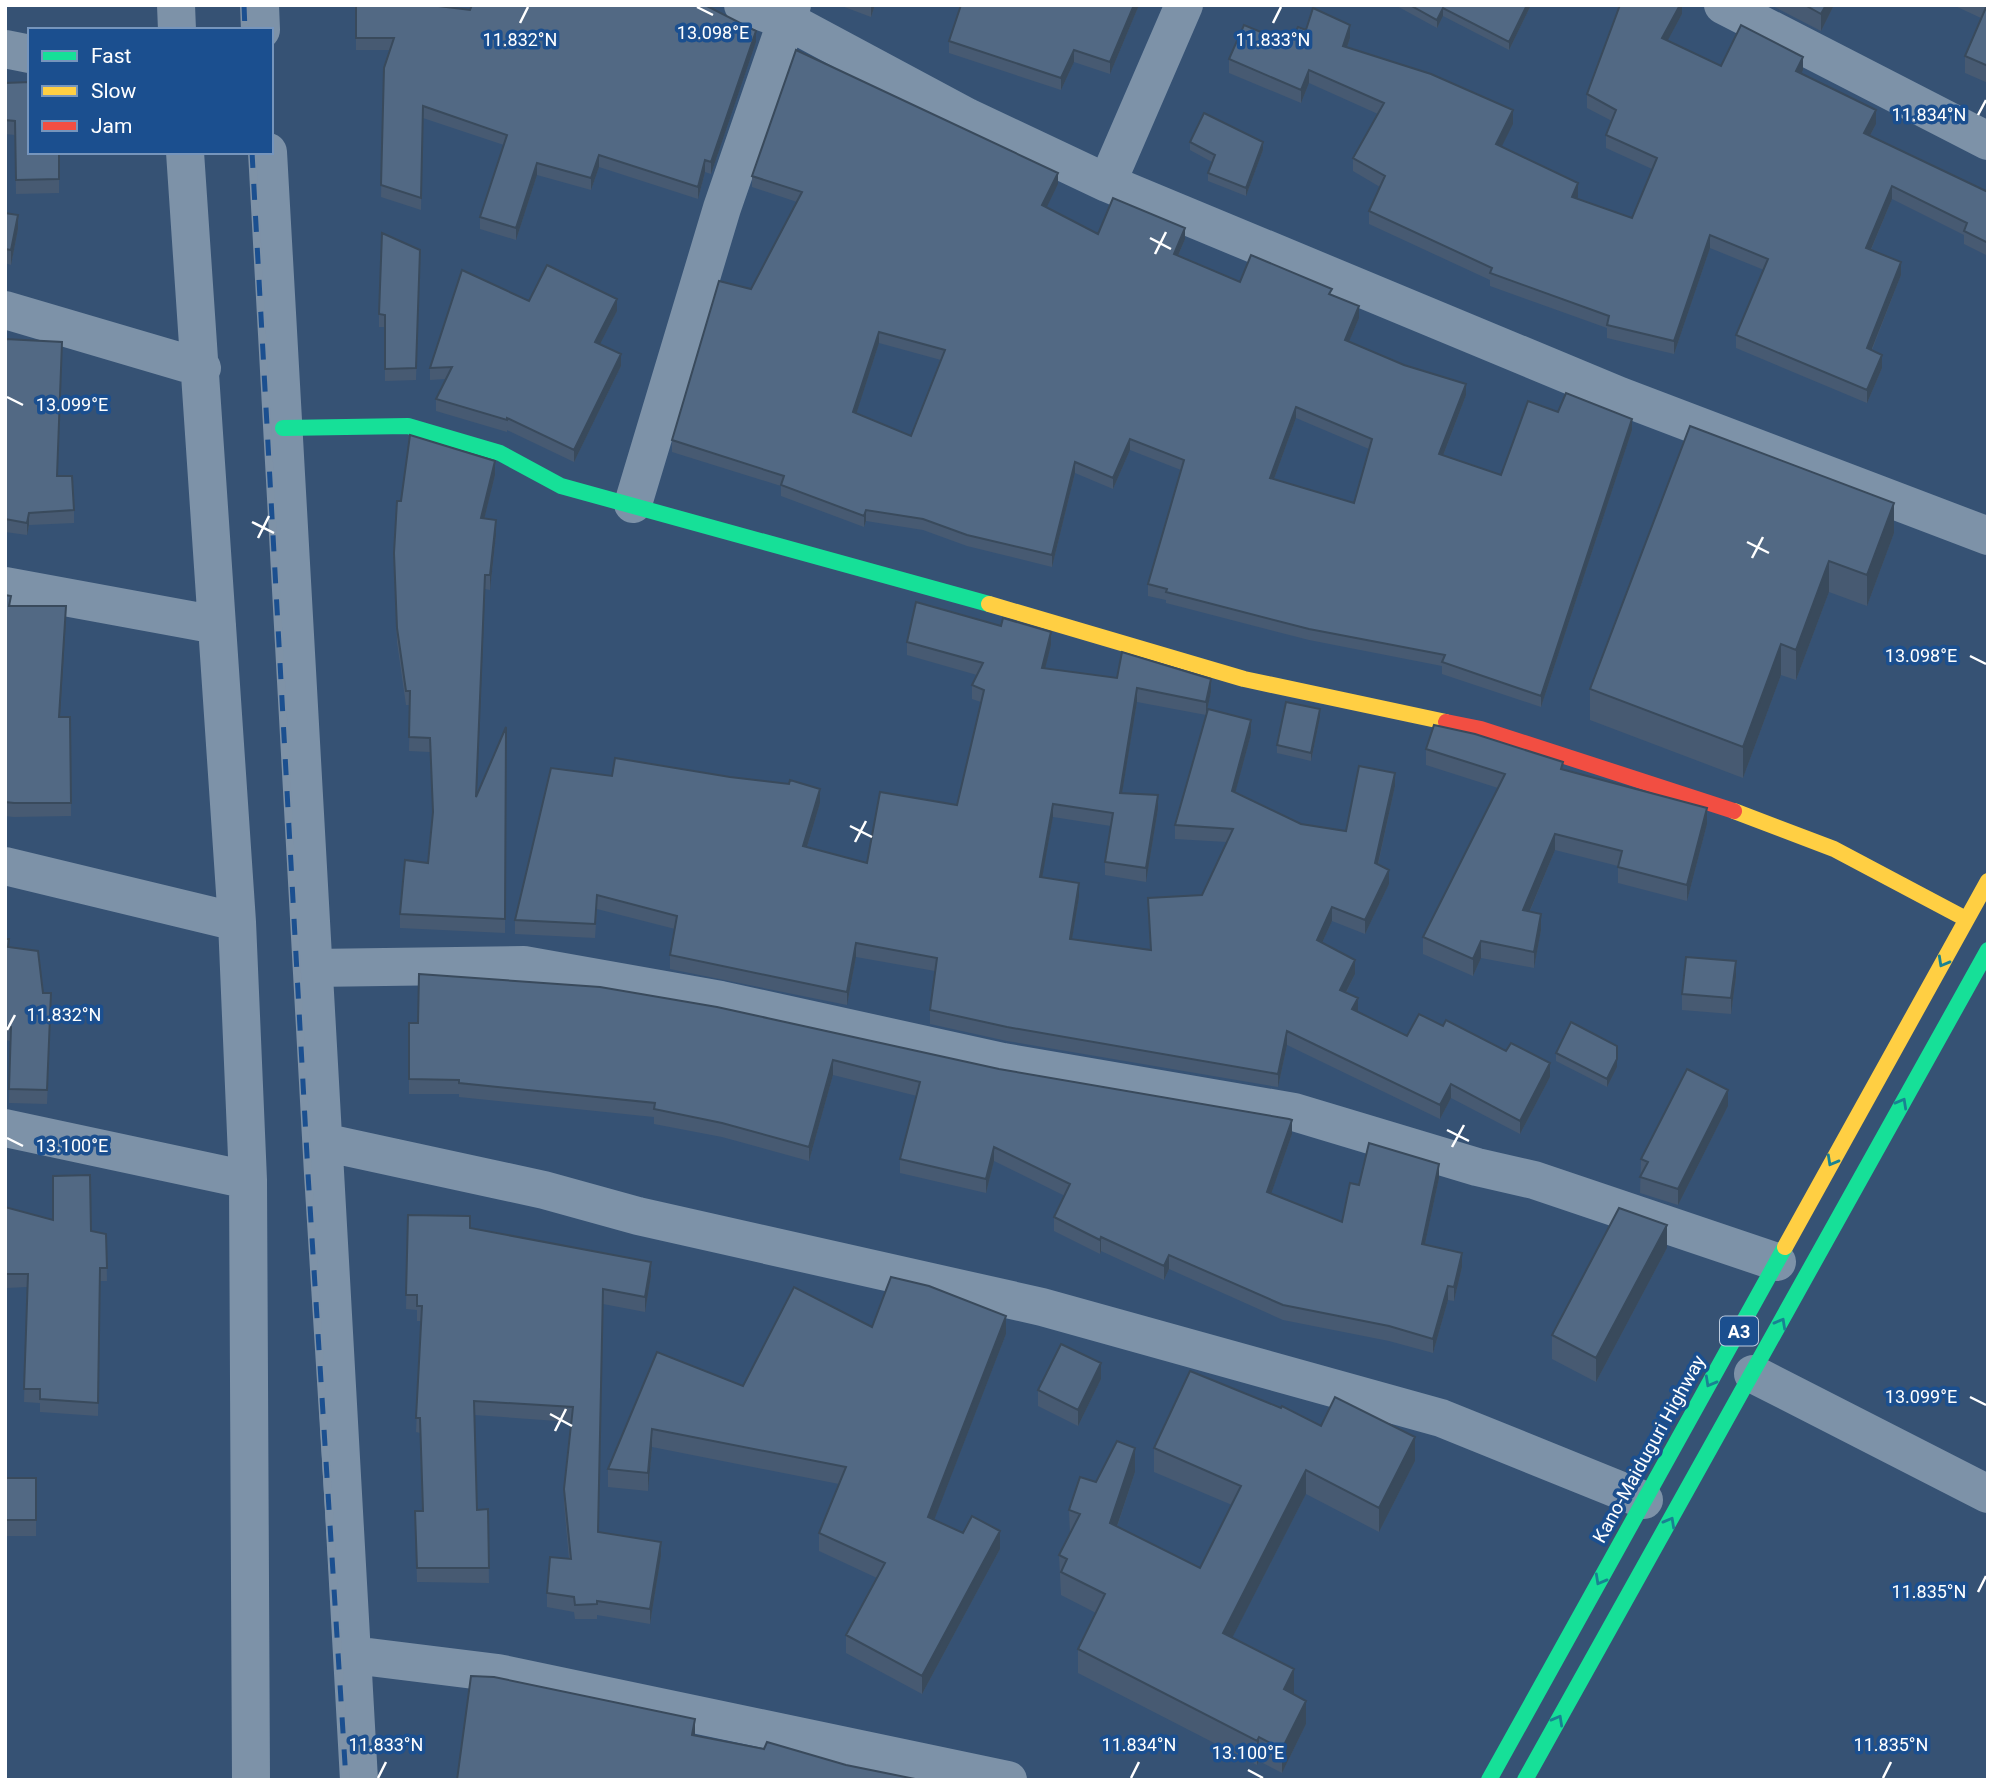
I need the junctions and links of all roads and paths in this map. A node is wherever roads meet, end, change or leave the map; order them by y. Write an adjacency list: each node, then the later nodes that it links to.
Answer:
1 (176, 5): 7 (street)
2 (260, 5): 8 (street)
3 (743, 5): 6 (street)
4 (1184, 5): 14 (street)
5 (1723, 5): 11 (street)
6 (790, 13): 14 (street); 18 (street)
7 (177, 28)
8 (261, 28)
9 (5, 49): 10 (street)
10 (28, 54)
11 (1988, 141)
12 (185, 154): 16 (street)
13 (268, 154): 17 (street)
14 (1107, 183): 19 (street)
15 (5, 310): 16 (street)
16 (202, 368): 21 (street)
17 (283, 428): 18 (main road); 27 (street)
18 (633, 504): 24 (main road)
19 (1988, 536)
20 (5, 586): 21 (street)
21 (217, 625): 25 (street)
22 (5, 866): 25 (street)
23 (1988, 881): 24 (main road, Kano-Maiduguri Highway / A3)
24 (1966, 919): 31 (main road, Kano-Maiduguri Highway / A3, one-way to 31)
25 (237, 922): 30 (street)
26 (1988, 950): 32 (main road, A3, one-way to 26)
27 (313, 968): 29 (street); 31 (street)
28 (5, 1128): 30 (street)
29 (323, 1142): 34 (street); 35 (street)
30 (248, 1180): 36 (street)
31 (1777, 1262): 34 (main road, Kano-Maiduguri Highway / A3, one-way to 34)
32 (1753, 1374): 33 (street); 40 (main road, A3, one-way to 32)
33 (1988, 1494)
34 (1644, 1500): 39 (main road, Kano-Maiduguri Highway / A3, one-way to 39)
35 (353, 1655): 37 (street); 38 (street)
36 (251, 1780)
37 (359, 1780)
38 (1008, 1780)
39 (1489, 1780)
40 (1525, 1780)

